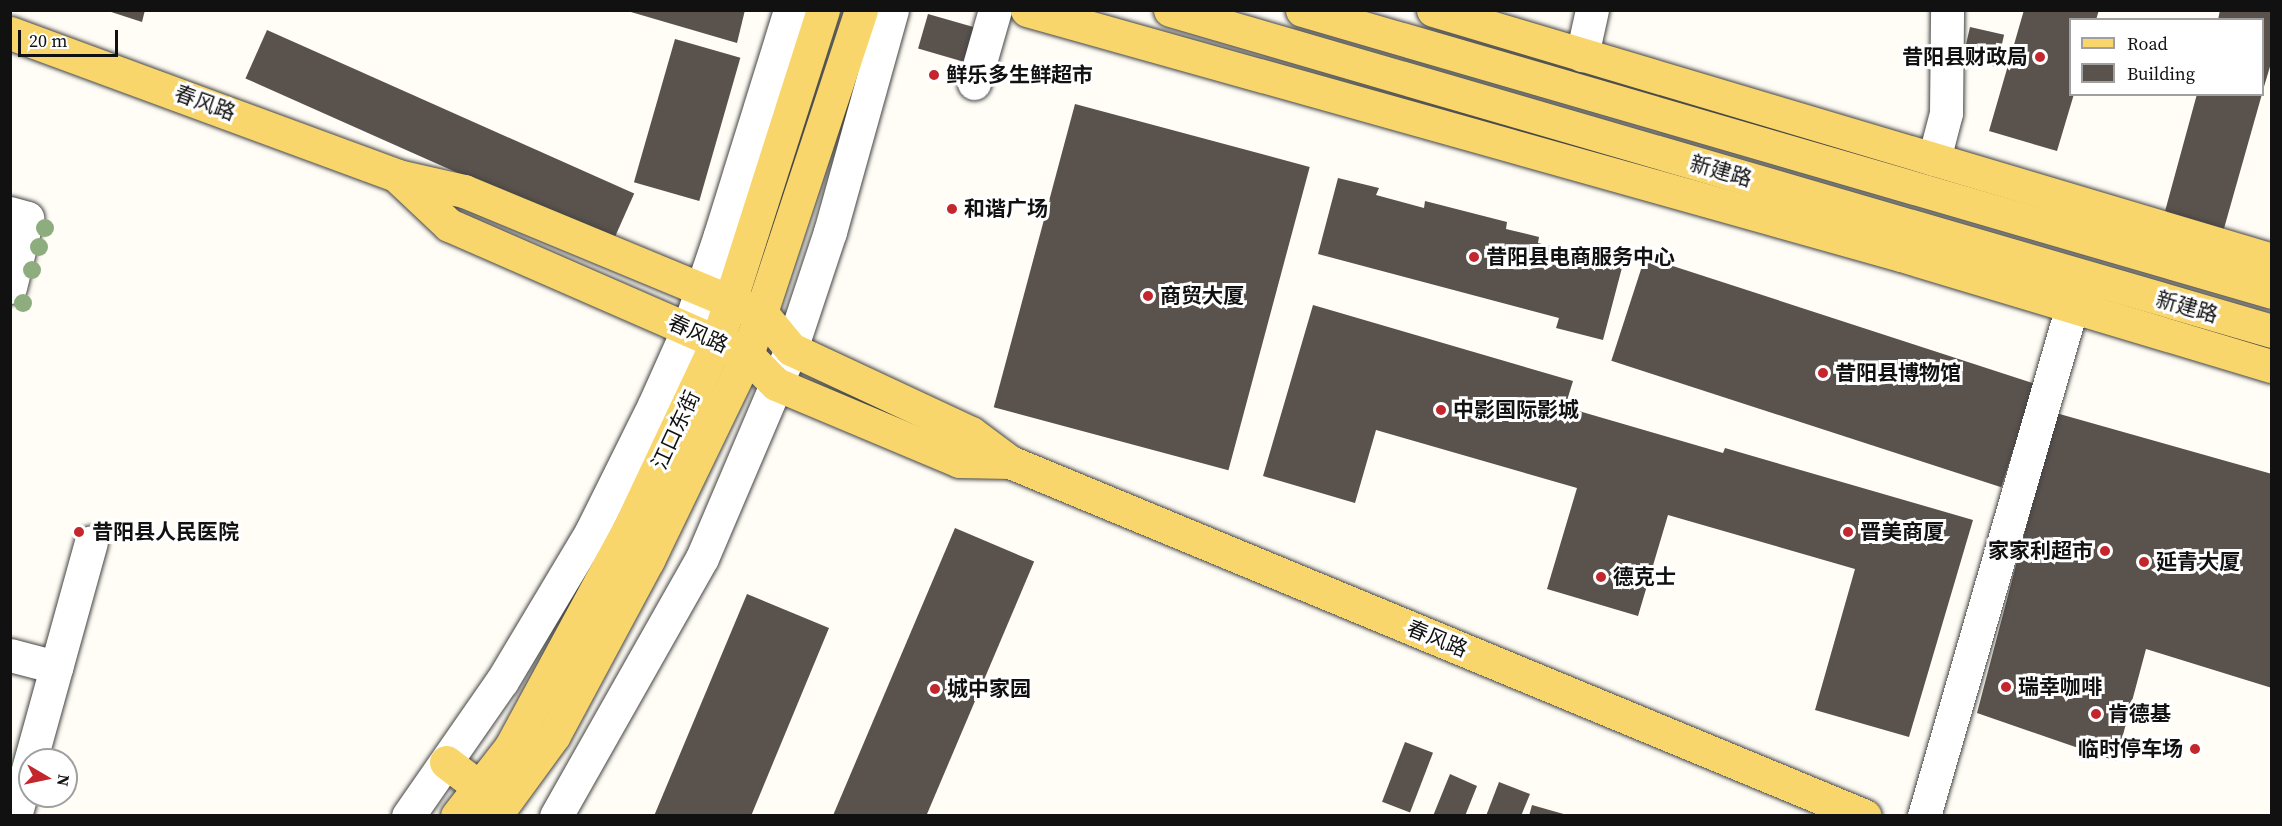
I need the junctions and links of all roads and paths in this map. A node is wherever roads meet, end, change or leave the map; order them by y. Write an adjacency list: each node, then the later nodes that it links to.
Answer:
1 (790, 10): 20 (street)
2 (823, 10): 22 (main road, 江口东街)
3 (861, 10): 24 (main road, 江口东街)
4 (892, 10): 27 (street)
5 (995, 10): 14 (street)
6 (1027, 10): 23 (main road)
7 (1170, 10): 25 (main road, 新建路)
8 (1302, 10): 21 (main road, 新建路)
9 (1433, 10): 13 (main road)
10 (1592, 10): 13 (street)
11 (1947, 10): 15 (street)
12 (10, 33): 16 (main road, 春风路)
13 (1582, 55): 15 (main road)
14 (974, 83)
15 (1934, 159): 18 (main road)
16 (398, 176): 20 (main road, 春风路); 26 (main road, 春风路)
17 (10, 213): 19 (street)
18 (2271, 260)
19 (10, 287)
20 (700, 289): 22 (main road, 春风路); 26 (street)
21 (2271, 292)
22 (732, 302): 24 (main road, 春风路); 26 (main road, 江口东街)
23 (2072, 306): 29 (main road); 42 (street)
24 (763, 315): 27 (main road, 春风路); 28 (main road, 江口东街)
25 (2271, 332)
26 (702, 335): 28 (main road, 春风路); 35 (street); 36 (main road, 江口东街)
27 (791, 349): 30 (street); 31 (main road, 春风路)
28 (747, 356): 30 (main road, 春风路); 36 (main road, 江口东街)
29 (2271, 366)
30 (776, 384): 31 (main road, 春风路); 40 (street)
31 (1010, 462): 41 (main road, 春风路)
32 (91, 542): 34 (street)
33 (10, 655): 34 (street)
34 (56, 667): 37 (street)
35 (446, 762): 36 (main road); 38 (street)
36 (494, 807): 39 (main road, 江口东街)
37 (15, 816)
38 (408, 816)
39 (457, 816)
40 (556, 816)
41 (1865, 816)
42 (1924, 816)

